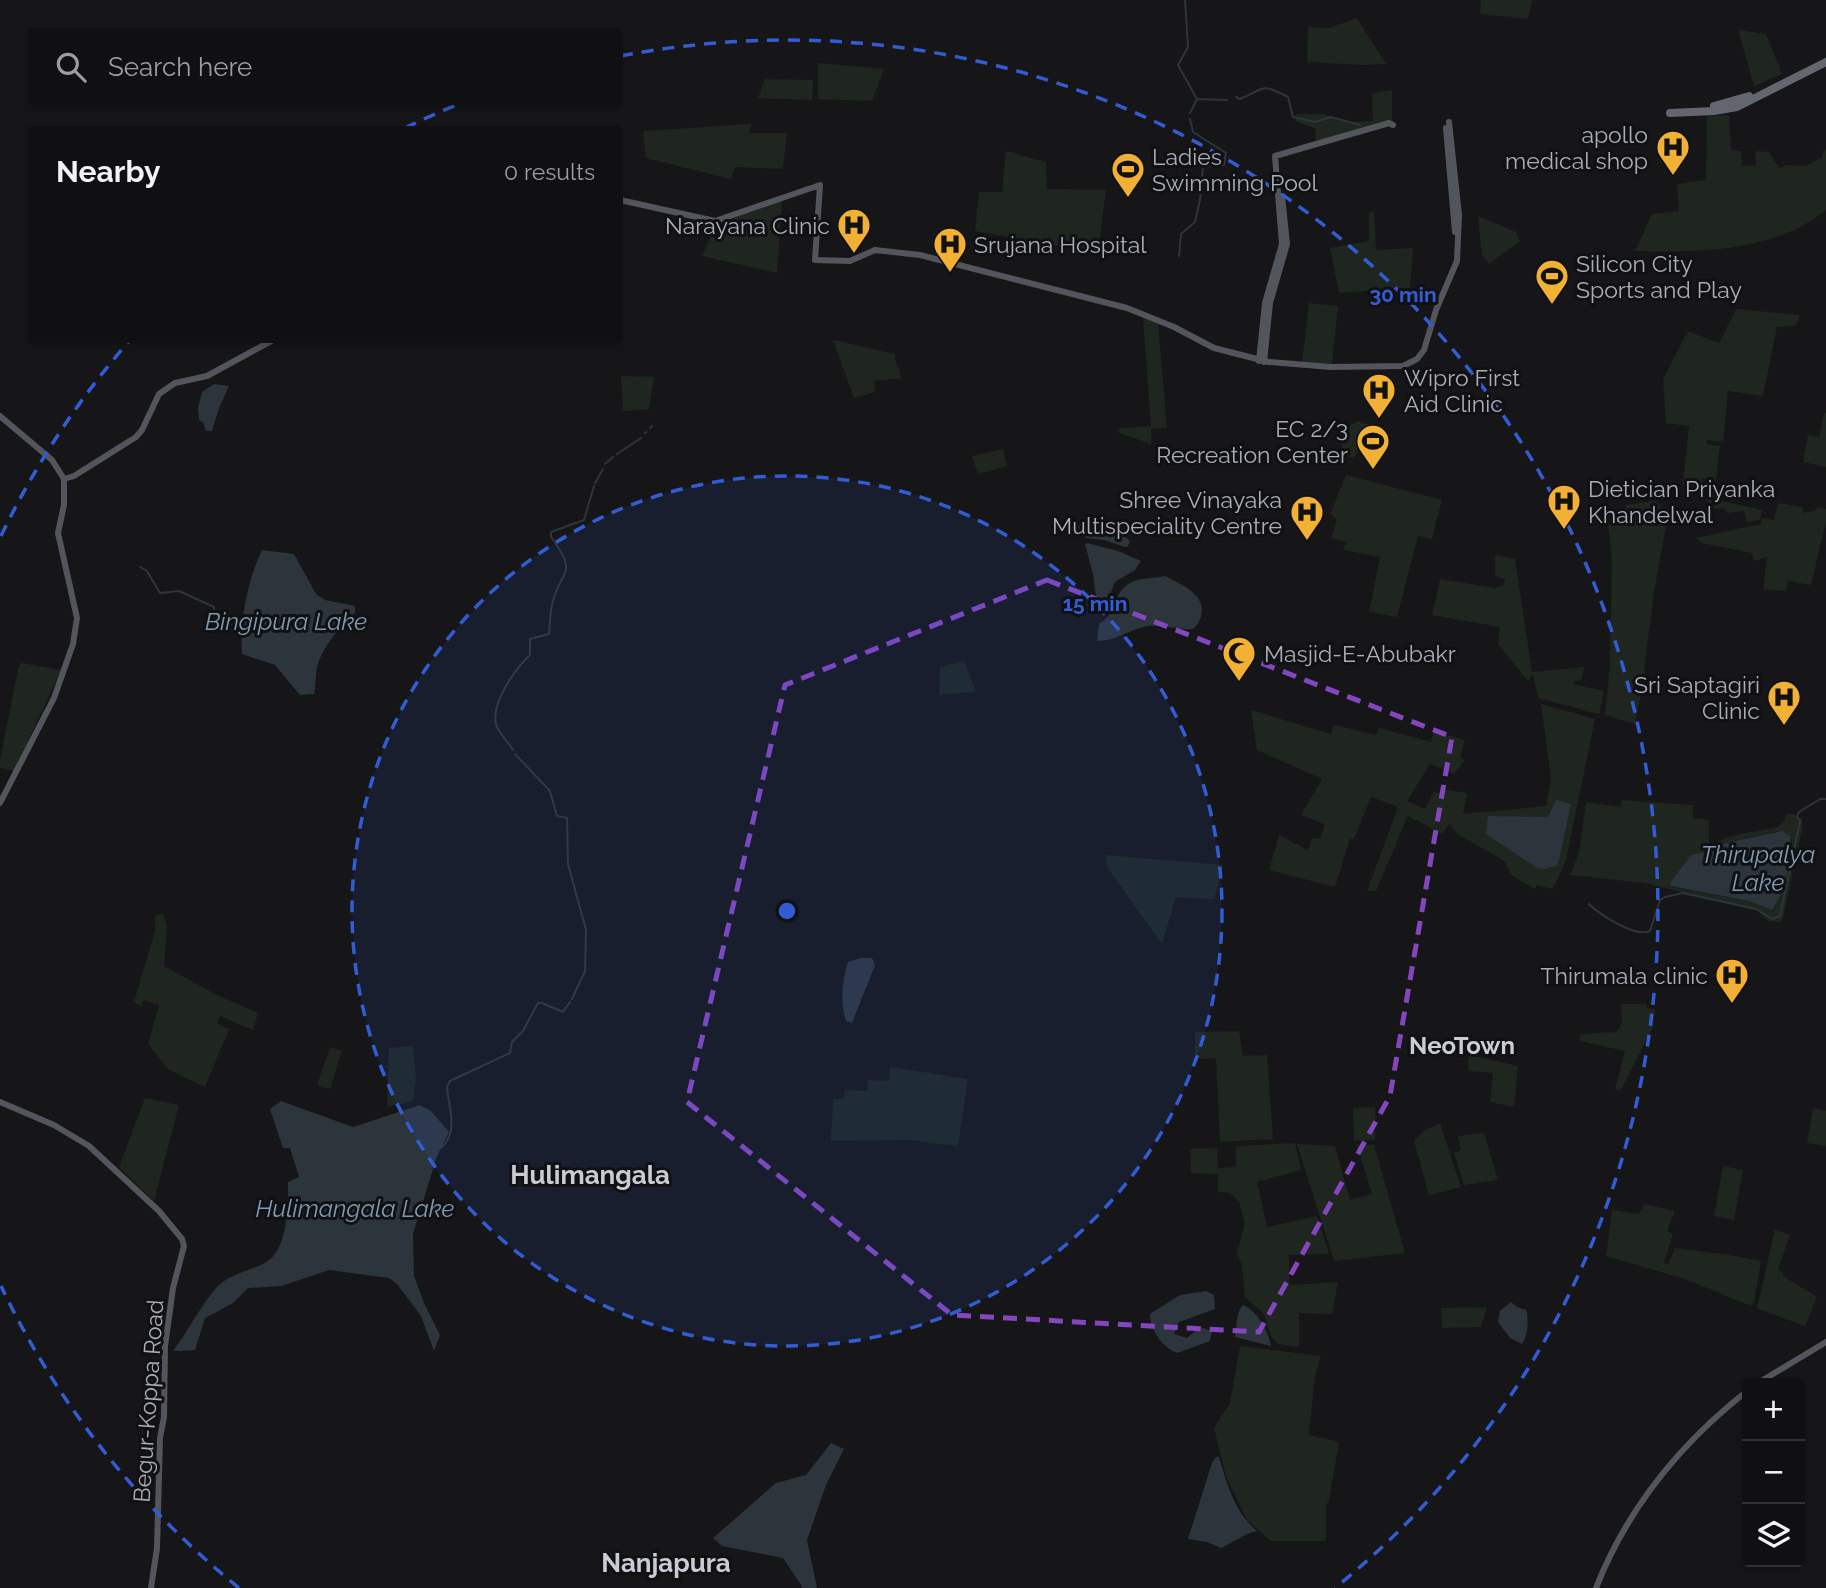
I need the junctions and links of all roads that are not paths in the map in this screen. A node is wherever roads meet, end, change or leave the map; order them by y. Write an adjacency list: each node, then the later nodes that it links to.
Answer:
1 (1826, 61): 1 (highway)
2 (623, 201): 5 (main road)
3 (1436, 310): 3 (main road); 5 (main road)
4 (268, 343): 7 (main road)
5 (1261, 361): 5 (main road)
6 (0, 416): 7 (main road)
7 (64, 479): 8 (main road)
8 (0, 803)
9 (0, 1102): 14 (main road, Begur-Koppa Road)
10 (1826, 1344): 11 (main road); 12 (main road)
11 (1767, 1378)
12 (1771, 1378)
13 (1742, 1397): 15 (main road)
14 (152, 1588)
15 (1598, 1588)

